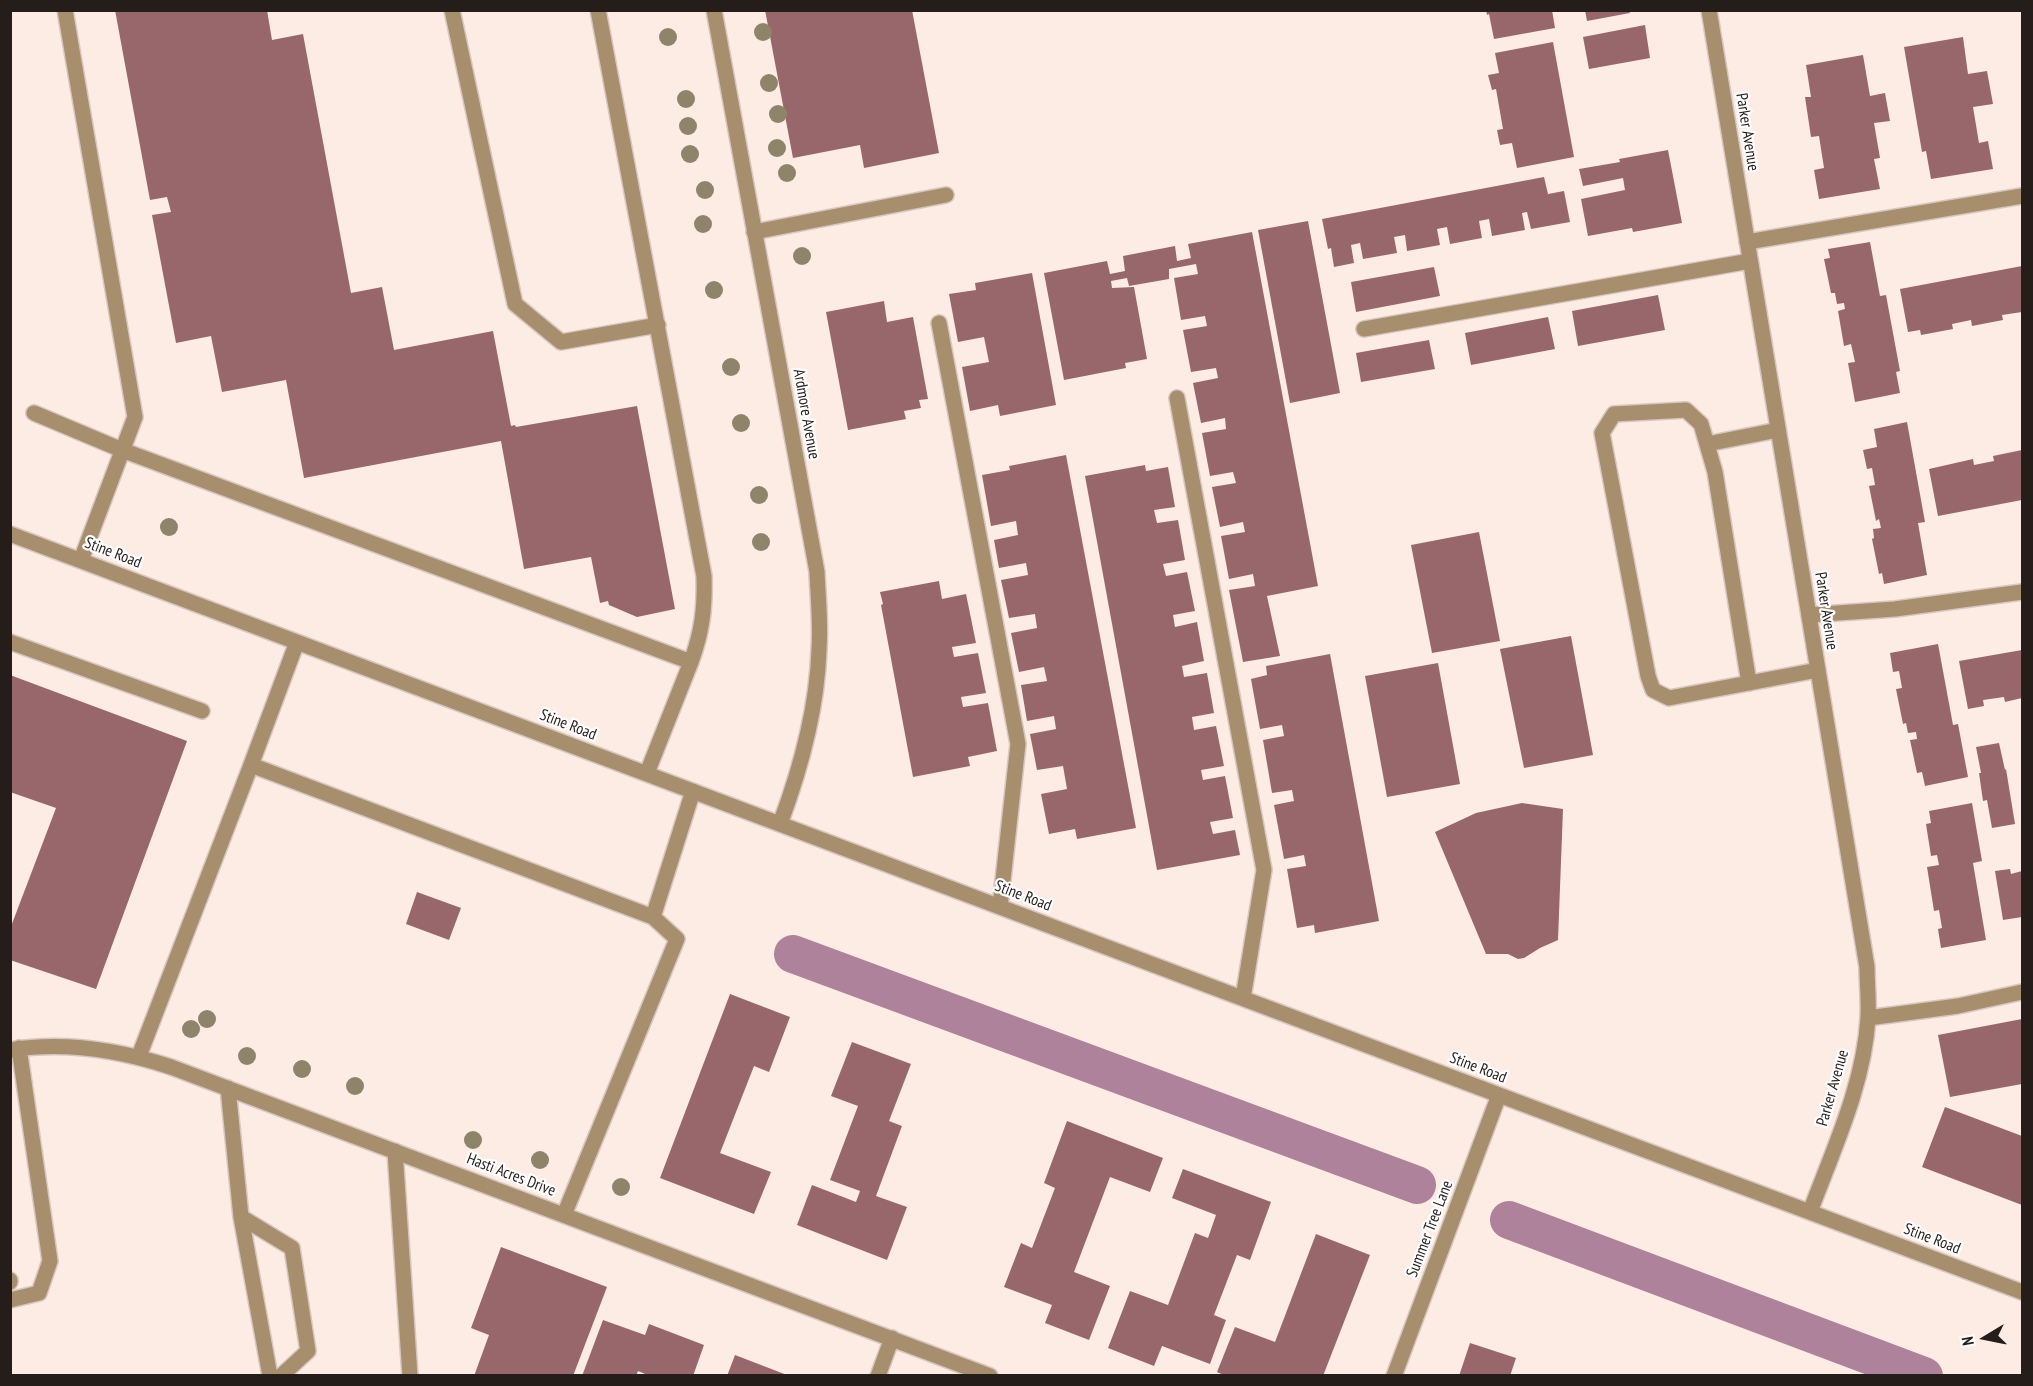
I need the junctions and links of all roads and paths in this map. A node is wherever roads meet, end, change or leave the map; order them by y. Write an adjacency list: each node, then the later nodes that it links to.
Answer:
1 (65, 10): 18 (street)
2 (452, 10): 12 (street)
3 (598, 10): 12 (street)
4 (714, 10): 8 (street, Ardmore Avenue)
5 (1708, 10): 9 (street, Parker Avenue)
6 (946, 195): 8 (street)
7 (2022, 196): 9 (street)
8 (754, 232): 32 (street, Ardmore Avenue)
9 (1747, 242): 10 (street, Parker Avenue)
10 (1750, 261): 13 (street); 16 (street, Parker Avenue)
11 (939, 323): 33 (street)
12 (658, 325): 25 (street)
13 (1364, 329)
14 (1177, 398): 36 (street)
15 (34, 413): 18 (street)
16 (1778, 430): 17 (street); 22 (street, Parker Avenue)
17 (1707, 444): 27 (street); 27 (street)
18 (122, 450): 20 (street); 25 (street)
19 (10, 534): 20 (street, Stine Road)
20 (81, 560): 24 (street, Stine Road)
21 (2022, 592): 22 (street)
22 (1809, 615): 26 (street, Parker Avenue)
23 (10, 642): 28 (street)
24 (297, 642): 29 (street); 30 (street, Stine Road)
25 (691, 662): 30 (street)
26 (1818, 670): 27 (street); 37 (street, Parker Avenue)
27 (1749, 683)
28 (202, 711)
29 (251, 765): 34 (street); 39 (street)
30 (647, 773): 31 (street, Stine Road)
31 (693, 791): 32 (street, Stine Road); 34 (street)
32 (780, 824): 33 (street, Stine Road)
33 (1000, 907): 36 (street, Stine Road)
34 (653, 917): 44 (street)
35 (2022, 992): 37 (street)
36 (1243, 998): 41 (street, Stine Road)
37 (1868, 1018): 43 (street, Parker Avenue)
38 (15, 1049): 39 (street, Hasti Acres Drive); 47 (street)
39 (139, 1056): 40 (street, Hasti Acres Drive)
40 (228, 1088): 42 (street, Hasti Acres Drive); 45 (street)
41 (1499, 1095): 43 (street, Stine Road); 54 (street, Summer Tree Lane)
42 (395, 1151): 44 (street, Hasti Acres Drive); 51 (street)
43 (1810, 1212): 46 (street, Stine Road)
44 (564, 1215): 48 (street, Hasti Acres Drive)
45 (241, 1217): 49 (street); 50 (street)
46 (2022, 1292)
47 (10, 1300)
48 (892, 1338): 52 (street); 53 (street, Hasti Acres Drive)
49 (270, 1376)
50 (280, 1376)
51 (410, 1376)
52 (878, 1376)
53 (990, 1376)
54 (1394, 1376)

